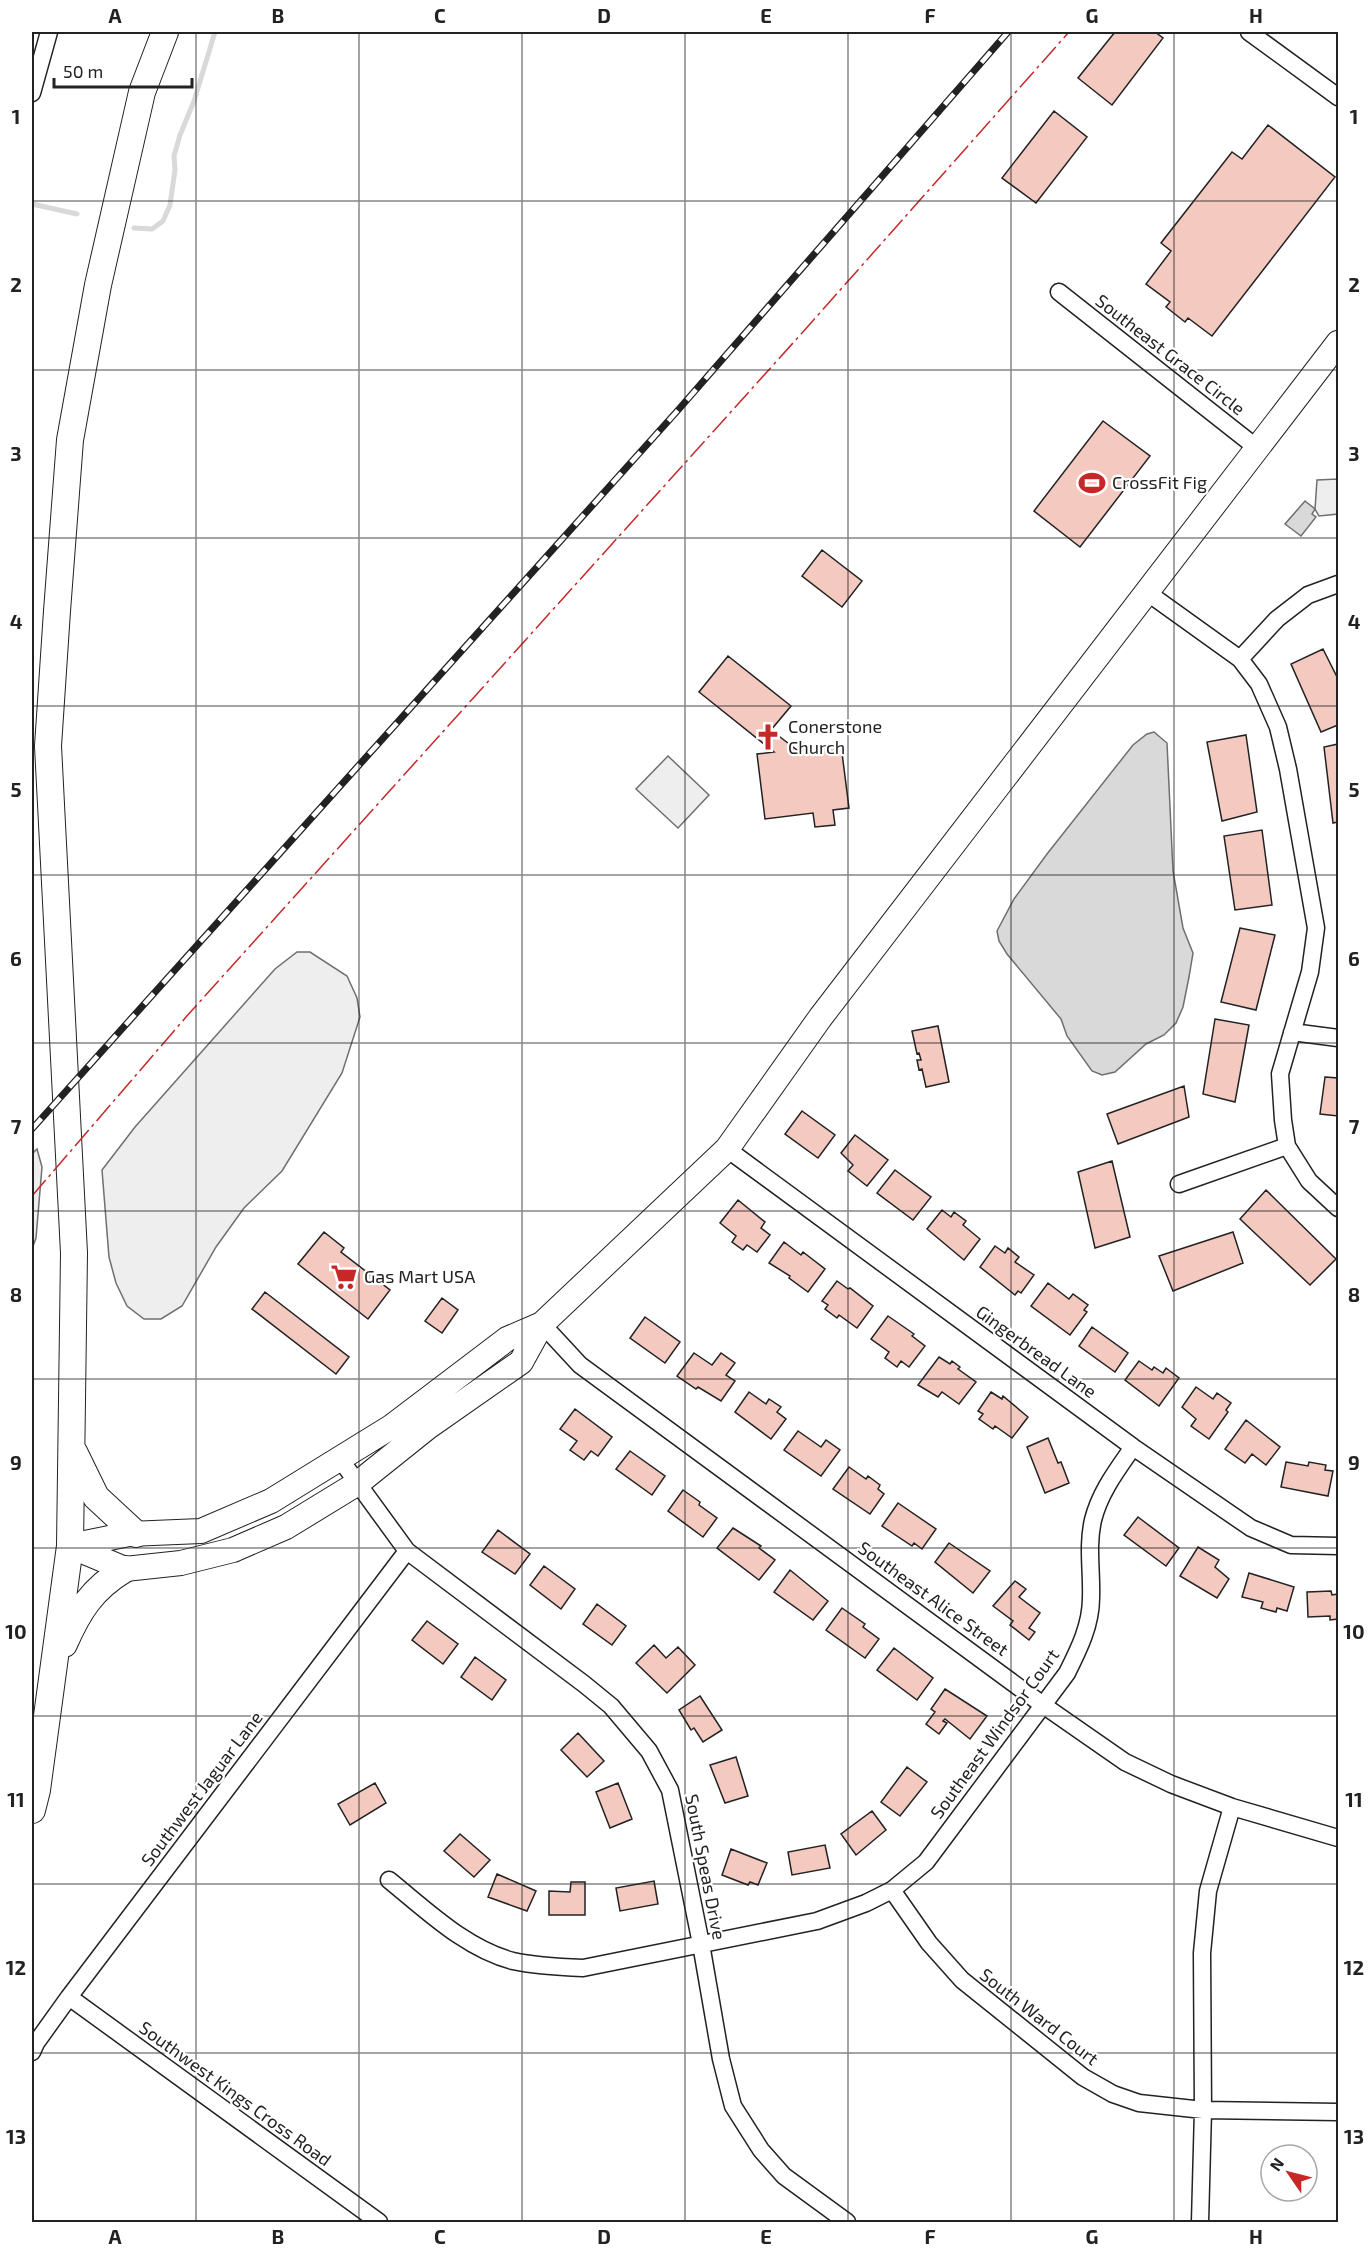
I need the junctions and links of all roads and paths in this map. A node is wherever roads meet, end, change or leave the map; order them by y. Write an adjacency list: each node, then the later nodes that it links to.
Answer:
1 (49, 32): 4 (street)
2 (165, 32): 19 (main road)
3 (1249, 32): 5 (street)
4 (32, 93)
5 (1338, 97)
6 (1059, 292): 8 (street, Southeast Grace Circle)
7 (1338, 343): 8 (main road)
8 (1257, 448): 10 (main road)
9 (1338, 584): 11 (street)
10 (1148, 593): 11 (street); 15 (main road)
11 (1240, 659): 12 (street)
12 (1292, 1032): 13 (street); 14 (street)
13 (1338, 1038)
14 (1287, 1146): 16 (street); 17 (street)
15 (727, 1149): 18 (main road); 20 (street, Gingerbread Lane)
16 (1179, 1184)
17 (1338, 1208)
18 (542, 1324): 21 (main road); 22 (main road); 29 (street, Southeast Alice Street)
19 (71, 1445): 23 (main road); 24 (main road)
20 (1133, 1447): 25 (street, Gingerbread Lane); 29 (street, Southeast Windsor Court)
21 (340, 1459): 22 (street, South Speas Drive); 23 (main road)
22 (358, 1483): 26 (street, South Speas Drive); 27 (main road)
23 (136, 1534): 24 (main road)
24 (70, 1546): 27 (main road); 28 (main road)
25 (1338, 1546)
26 (407, 1551): 35 (street, South Speas Drive); 36 (street, Southwest Jaguar Lane)
27 (125, 1569): 28 (main road)
28 (54, 1666): 31 (main road)
29 (1043, 1706): 30 (street, Southeast Alice Street); 34 (street, Southeast Windsor Court)
30 (1232, 1807): 32 (street, Southeast Alice Street); 38 (street)
31 (32, 1810)
32 (1338, 1838)
33 (389, 1880): 35 (street, Southeast Windsor Court)
34 (892, 1890): 35 (street, Southeast Windsor Court); 38 (street, South Ward Court)
35 (701, 1944): 41 (street, South Speas Drive)
36 (69, 1997): 37 (street, Southwest Jaguar Lane); 40 (street, Southwest Kings Cross Road)
37 (32, 2052)
38 (1203, 2110): 39 (street, South Ward Court); 42 (street)
39 (1338, 2112)
40 (379, 2223)
41 (847, 2223)
42 (1200, 2223)

